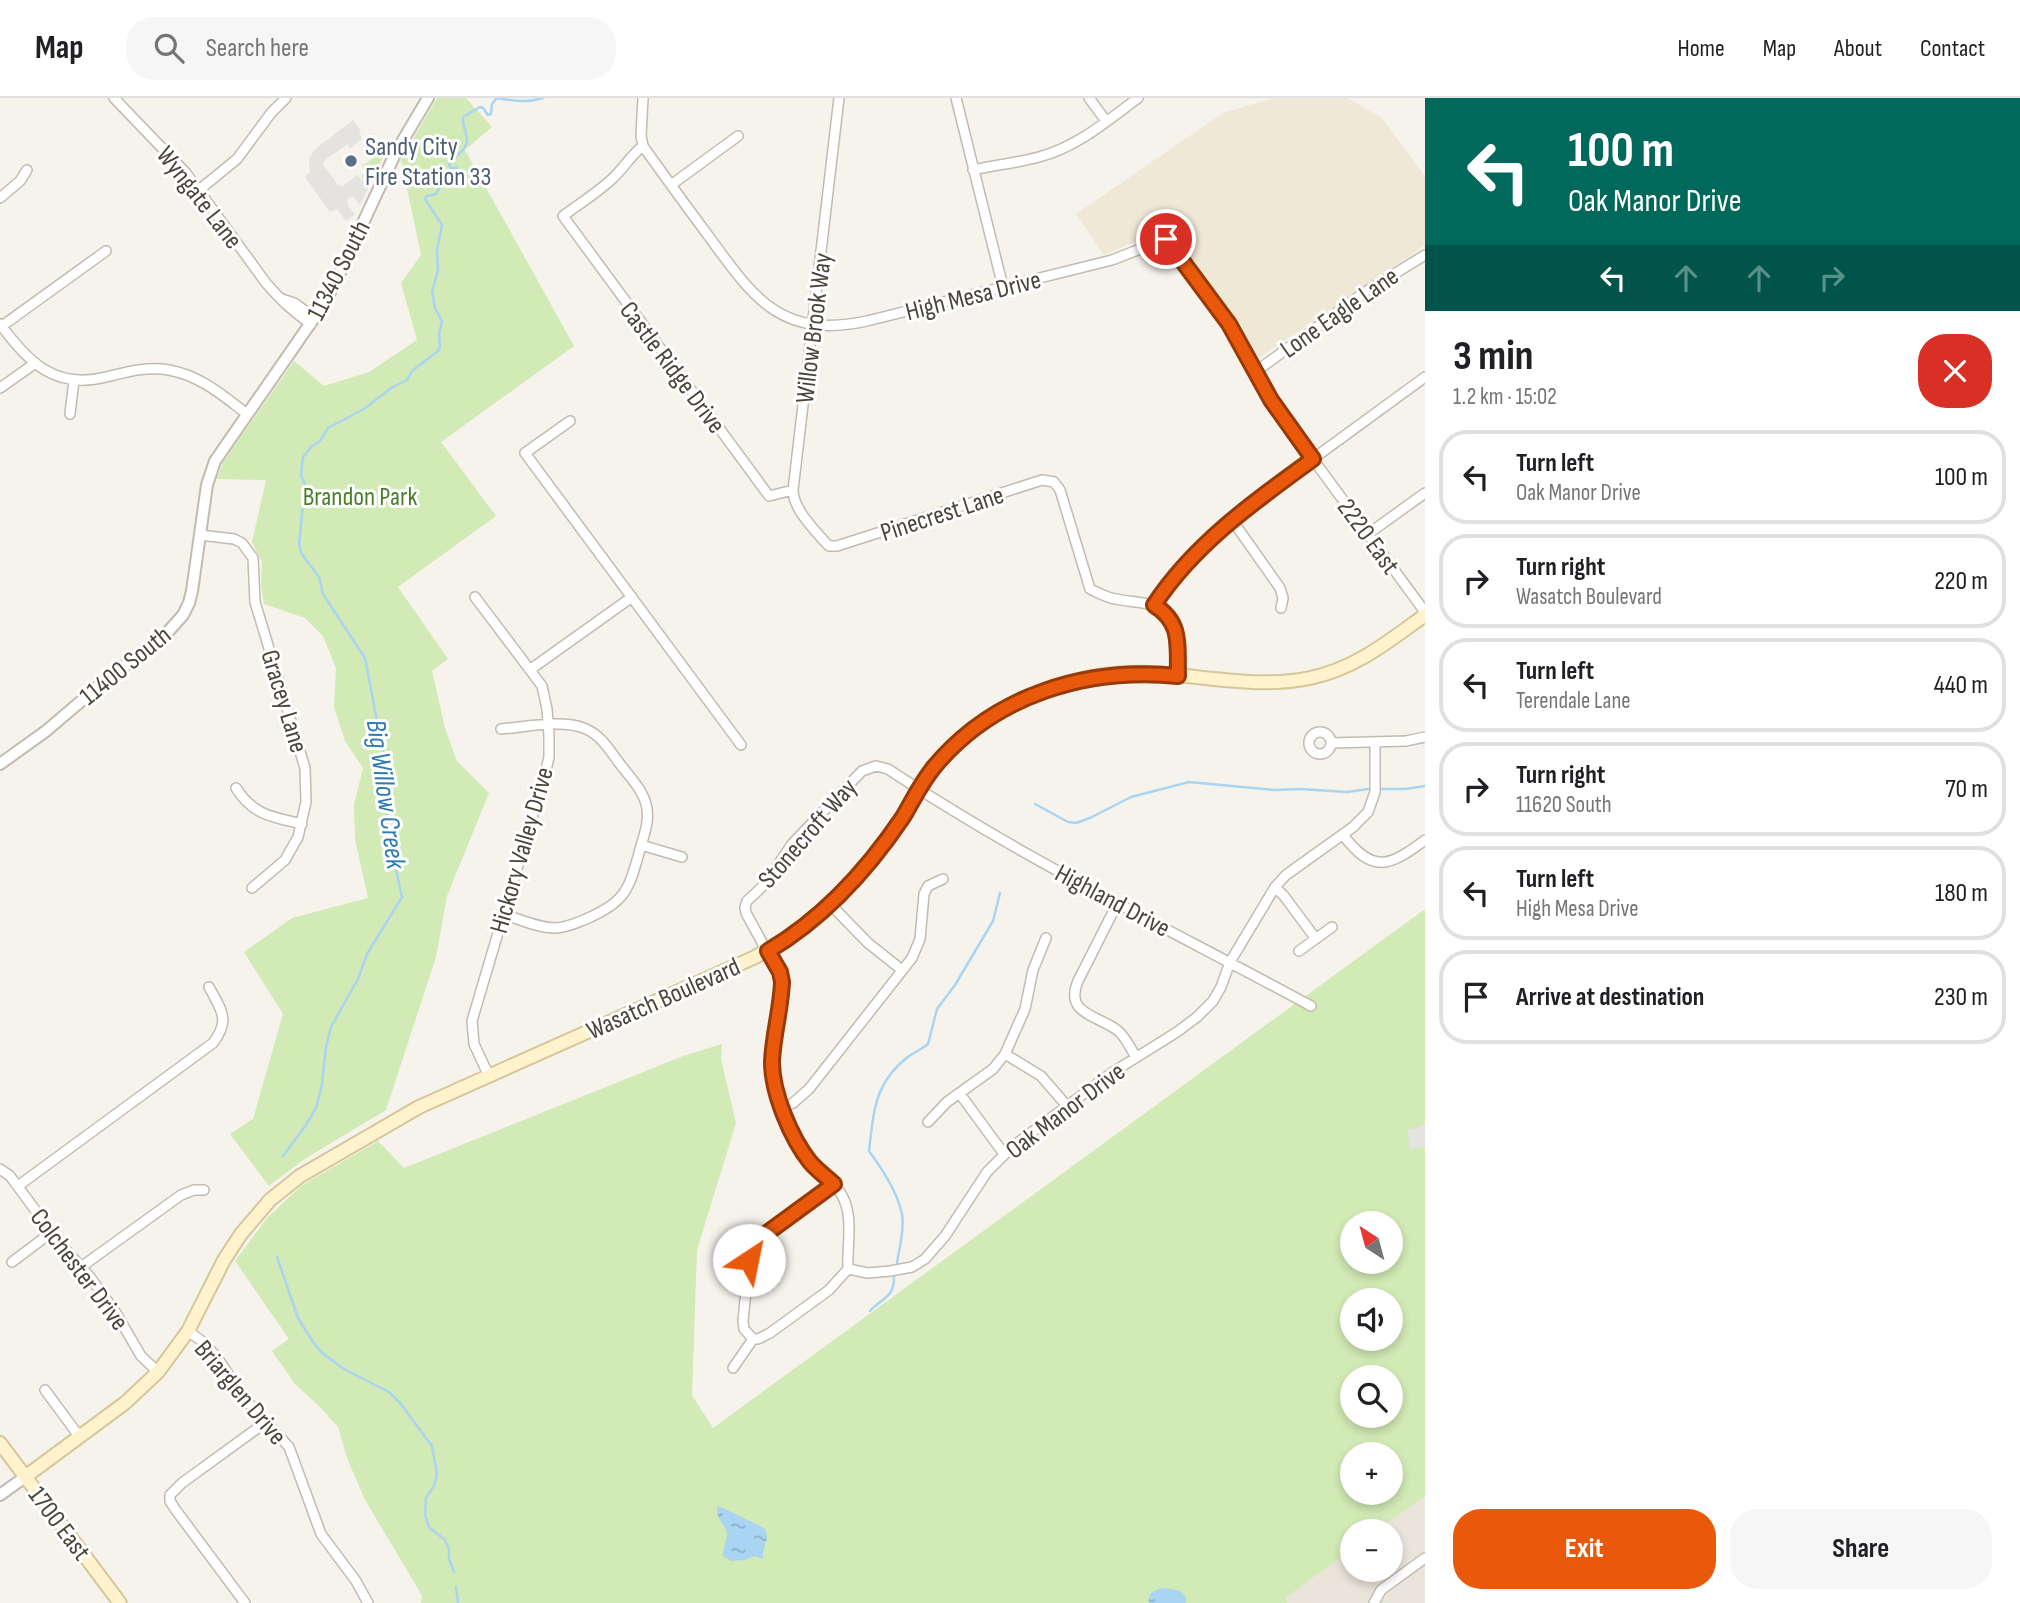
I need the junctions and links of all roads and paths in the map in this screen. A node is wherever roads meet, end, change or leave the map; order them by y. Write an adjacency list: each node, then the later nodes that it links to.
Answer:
1 (286, 98): 15 (street)
2 (428, 98): 20 (street, 11340 South)
3 (643, 98): 11 (street)
4 (839, 98): 22 (street, Willow Brook Way)
5 (956, 98): 13 (street)
6 (1089, 98): 9 (street)
7 (1138, 98): 9 (street)
8 (117, 99): 15 (street, Wyngate Lane)
9 (1106, 121): 13 (street)
10 (738, 136): 14 (street)
11 (643, 146): 14 (street, High Mesa Drive); 32 (street, Castle Ridge Drive)
12 (27, 170): 16 (street)
13 (973, 170): 19 (street)
14 (671, 185): 22 (street, High Mesa Drive)
15 (199, 190): 20 (street, Wyngate Lane)
16 (0, 198)
17 (106, 251): 21 (street)
18 (1425, 255): 24 (street, Lone Eagle Lane)
19 (1003, 287): 22 (street, High Mesa Drive); 24 (street, High Mesa Drive)
20 (313, 321): 29 (street, 11340 South)
21 (1, 325): 23 (street)
22 (813, 325): 32 (street, Willow Brook Way)
23 (34, 364): 26 (street); 27 (street)
24 (1255, 372): 31 (street, High Mesa Drive)
25 (1425, 377): 31 (street)
26 (74, 380): 28 (street); 29 (street)
27 (0, 388)
28 (70, 414)
29 (247, 414): 36 (street, 11340 South)
30 (570, 421): 38 (street)
31 (1313, 459): 34 (street); 35 (street, 2220 East)
32 (793, 489): 39 (street, Pinecrest Lane)
33 (1425, 493): 35 (street)
34 (1232, 520): 39 (street); 40 (street)
35 (1368, 534): 41 (street, 2220 East)
36 (200, 535): 50 (street, 11400 South); 53 (street, Gracey Lane)
37 (475, 597): 42 (street, Hickory Valley Drive)
38 (632, 597): 42 (street); 49 (street)
39 (1154, 605): 43 (street)
40 (1281, 608)
41 (1425, 614): 43 (main road, Wasatch Boulevard)
42 (531, 669): 44 (street, Hickory Valley Drive)
43 (1178, 676): 52 (main road, Wasatch Boulevard)
44 (548, 725): 45 (street); 56 (street); 63 (street, Hickory Valley Drive)
45 (501, 729)
46 (1425, 737): 48 (street)
47 (1331, 743): 48 (street)
48 (1375, 743): 54 (street, Oak Manor Drive)
49 (741, 745)
50 (0, 764)
51 (236, 788): 53 (street)
52 (918, 789): 61 (main road, Wasatch Boulevard); 62 (street, Highland Drive); 67 (street, Stonecroft Way)
53 (302, 824): 60 (street, Gracey Lane)
54 (1343, 835): 55 (street); 59 (street, Oak Manor Drive)
55 (1425, 841)
56 (641, 845): 57 (street); 63 (street)
57 (682, 857)
58 (943, 878): 70 (street)
59 (1275, 887): 66 (street); 69 (street, Oak Manor Drive)
60 (252, 888)
61 (830, 904): 67 (main road, Wasatch Boulevard); 70 (street)
62 (1117, 904): 69 (street, Highland Drive); 74 (street)
63 (503, 915): 75 (street, Hickory Valley Drive)
64 (1332, 927): 66 (street)
65 (1046, 938): 73 (street)
66 (1316, 939): 68 (street)
67 (768, 951): 75 (main road, Wasatch Boulevard); 78 (street)
68 (1299, 951)
69 (1230, 962): 72 (street, Highland Drive); 74 (street, Oak Manor Drive)
70 (902, 970): 78 (street)
71 (209, 987): 83 (street)
72 (1311, 1006)
73 (1005, 1054): 76 (street); 77 (street)
74 (1136, 1057): 77 (street, Oak Manor Drive)
75 (489, 1076): 89 (main road, Wasatch Boulevard)
76 (960, 1094): 79 (street); 80 (street)
77 (1067, 1106): 80 (street, Oak Manor Drive)
78 (781, 1109): 82 (street)
79 (928, 1122)
80 (1004, 1154): 88 (street, Oak Manor Drive)
81 (0, 1169): 83 (street, Colchester Drive)
82 (834, 1184): 88 (street); 90 (street)
83 (18, 1185): 85 (street, Colchester Drive)
84 (205, 1190): 87 (street)
85 (52, 1232): 86 (street); 87 (street, Colchester Drive)
86 (12, 1262)
87 (81, 1267): 92 (street, Colchester Drive)
88 (848, 1269): 90 (street)
89 (188, 1331): 92 (main road, Wasatch Boulevard); 94 (street, Briarglen Drive)
90 (753, 1339): 91 (street)
91 (733, 1368)
92 (158, 1371): 95 (main road, Wasatch Boulevard)
93 (45, 1390): 95 (street)
94 (266, 1422): 101 (street); 102 (street, Briarglen Drive)
95 (79, 1436): 97 (main road, Wasatch Boulevard)
96 (0, 1443): 97 (main road, 1700 East)
97 (25, 1477): 98 (street); 100 (main road, 1700 East)
98 (0, 1495)
99 (1425, 1559): 103 (street)
100 (120, 1603)
101 (245, 1603)
102 (368, 1603)
103 (1374, 1603)

